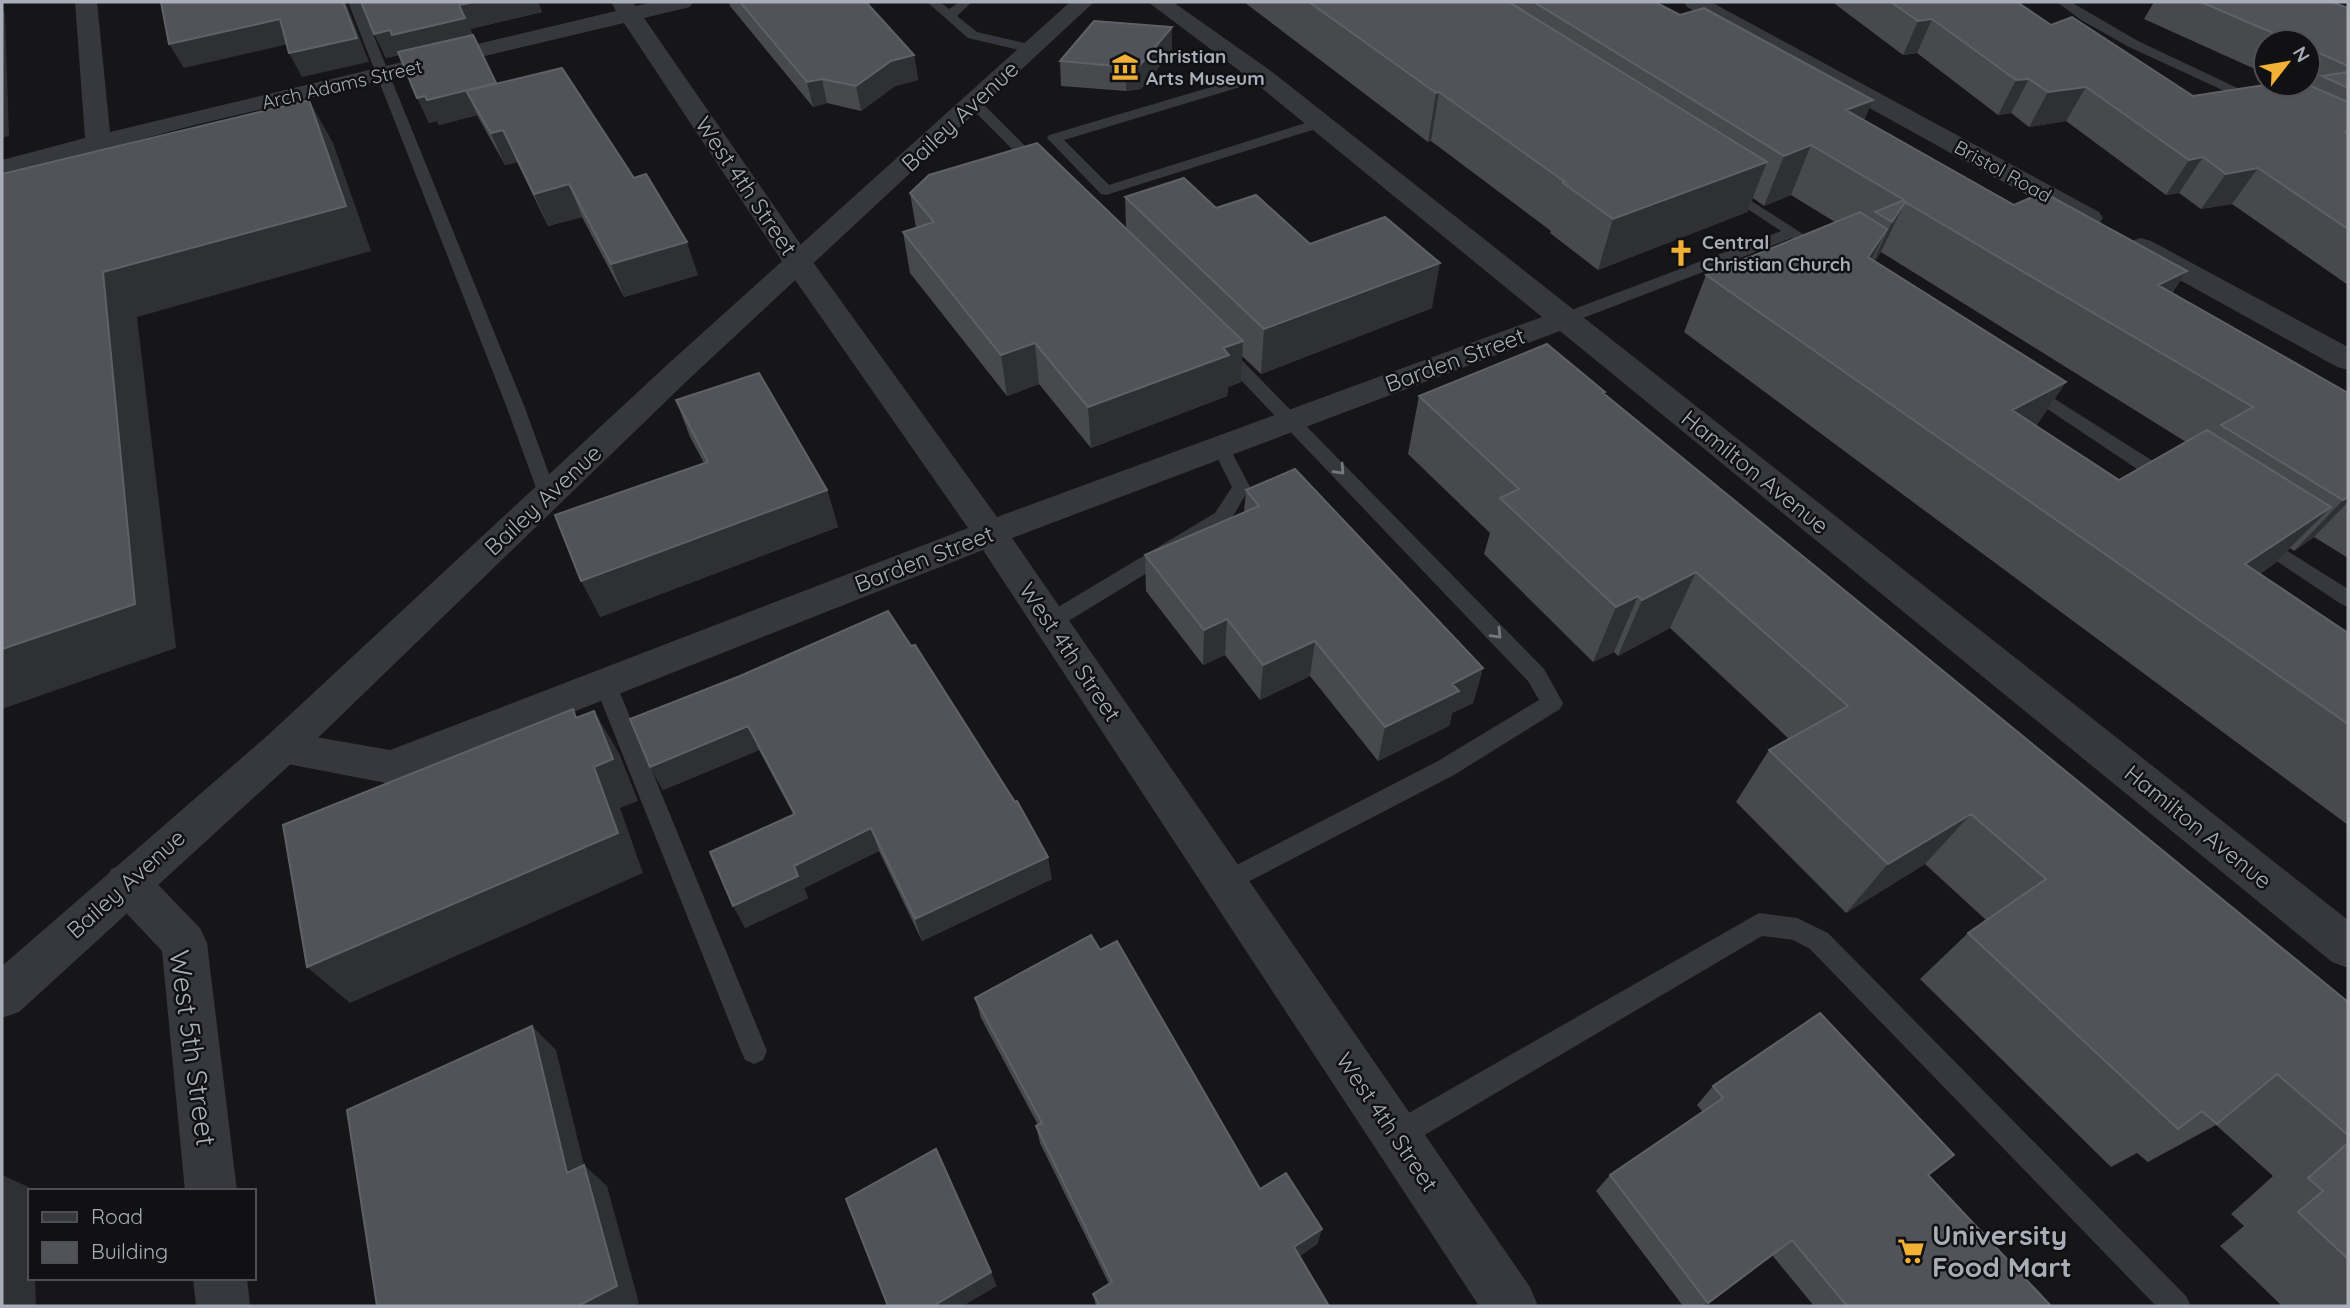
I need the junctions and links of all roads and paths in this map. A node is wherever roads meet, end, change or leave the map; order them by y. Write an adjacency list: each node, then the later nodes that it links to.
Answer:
1 (86, 2): 18 (street)
2 (354, 2): 13 (lane)
3 (682, 2): 10 (street, Arch Adams Street)
4 (933, 2): 11 (lane)
5 (966, 2): 11 (lane)
6 (1083, 2): 12 (street, Bailey Avenue)
7 (1159, 2): 14 (street, Hamilton Avenue)
8 (1695, 2): 27 (street, Bristol Road)
9 (2063, 2): 16 (lane)
10 (626, 8): 13 (street, Arch Adams Street); 24 (street, West 4th Street)
11 (949, 16): 12 (lane)
12 (1032, 49): 15 (street, Bailey Avenue)
13 (383, 75): 18 (street, Arch Adams Street); 32 (lane)
14 (1262, 76): 17 (street, Hamilton Avenue); 17 (lane)
15 (974, 103): 20 (lane); 24 (street, Bailey Avenue)
16 (2275, 109)
17 (1321, 123): 25 (street, Hamilton Avenue)
18 (98, 143): 19 (street, Arch Adams Street)
19 (2, 168)
20 (1051, 180)
21 (1713, 180): 22 (lane)
22 (1793, 232): 23 (lane); 25 (lane)
23 (1839, 263)
24 (799, 264): 32 (street, Bailey Avenue); 34 (street, West 4th Street)
25 (1564, 319): 29 (street, Barden Street); 41 (street, Hamilton Avenue)
26 (1216, 343): 29 (lane)
27 (2348, 360)
28 (2013, 377): 31 (lane)
29 (1293, 420): 30 (street, Barden Street); 40 (lane, one-way to 40)
30 (1221, 447): 34 (street, Barden Street); 36 (lane)
31 (2186, 492)
32 (548, 496): 38 (street, Bailey Avenue)
33 (2244, 530): 35 (lane)
34 (990, 533): 36 (street, West 4th Street); 37 (street, Barden Street)
35 (2348, 599)
36 (1050, 622): 40 (street, West 4th Street)
37 (604, 683): 38 (street, Barden Street); 43 (lane)
38 (281, 748): 39 (street, Bailey Avenue)
39 (128, 883): 42 (street, Bailey Avenue); 45 (street, West 5th Street)
40 (1225, 883): 44 (street, West 4th Street)
41 (2348, 947)
42 (2, 996)
43 (754, 1051)
44 (1396, 1136): 48 (street, West 4th Street); 49 (lane)
45 (211, 1189)
46 (220, 1280): 47 (street)
47 (223, 1306)
48 (1511, 1306)
49 (2176, 1306)

